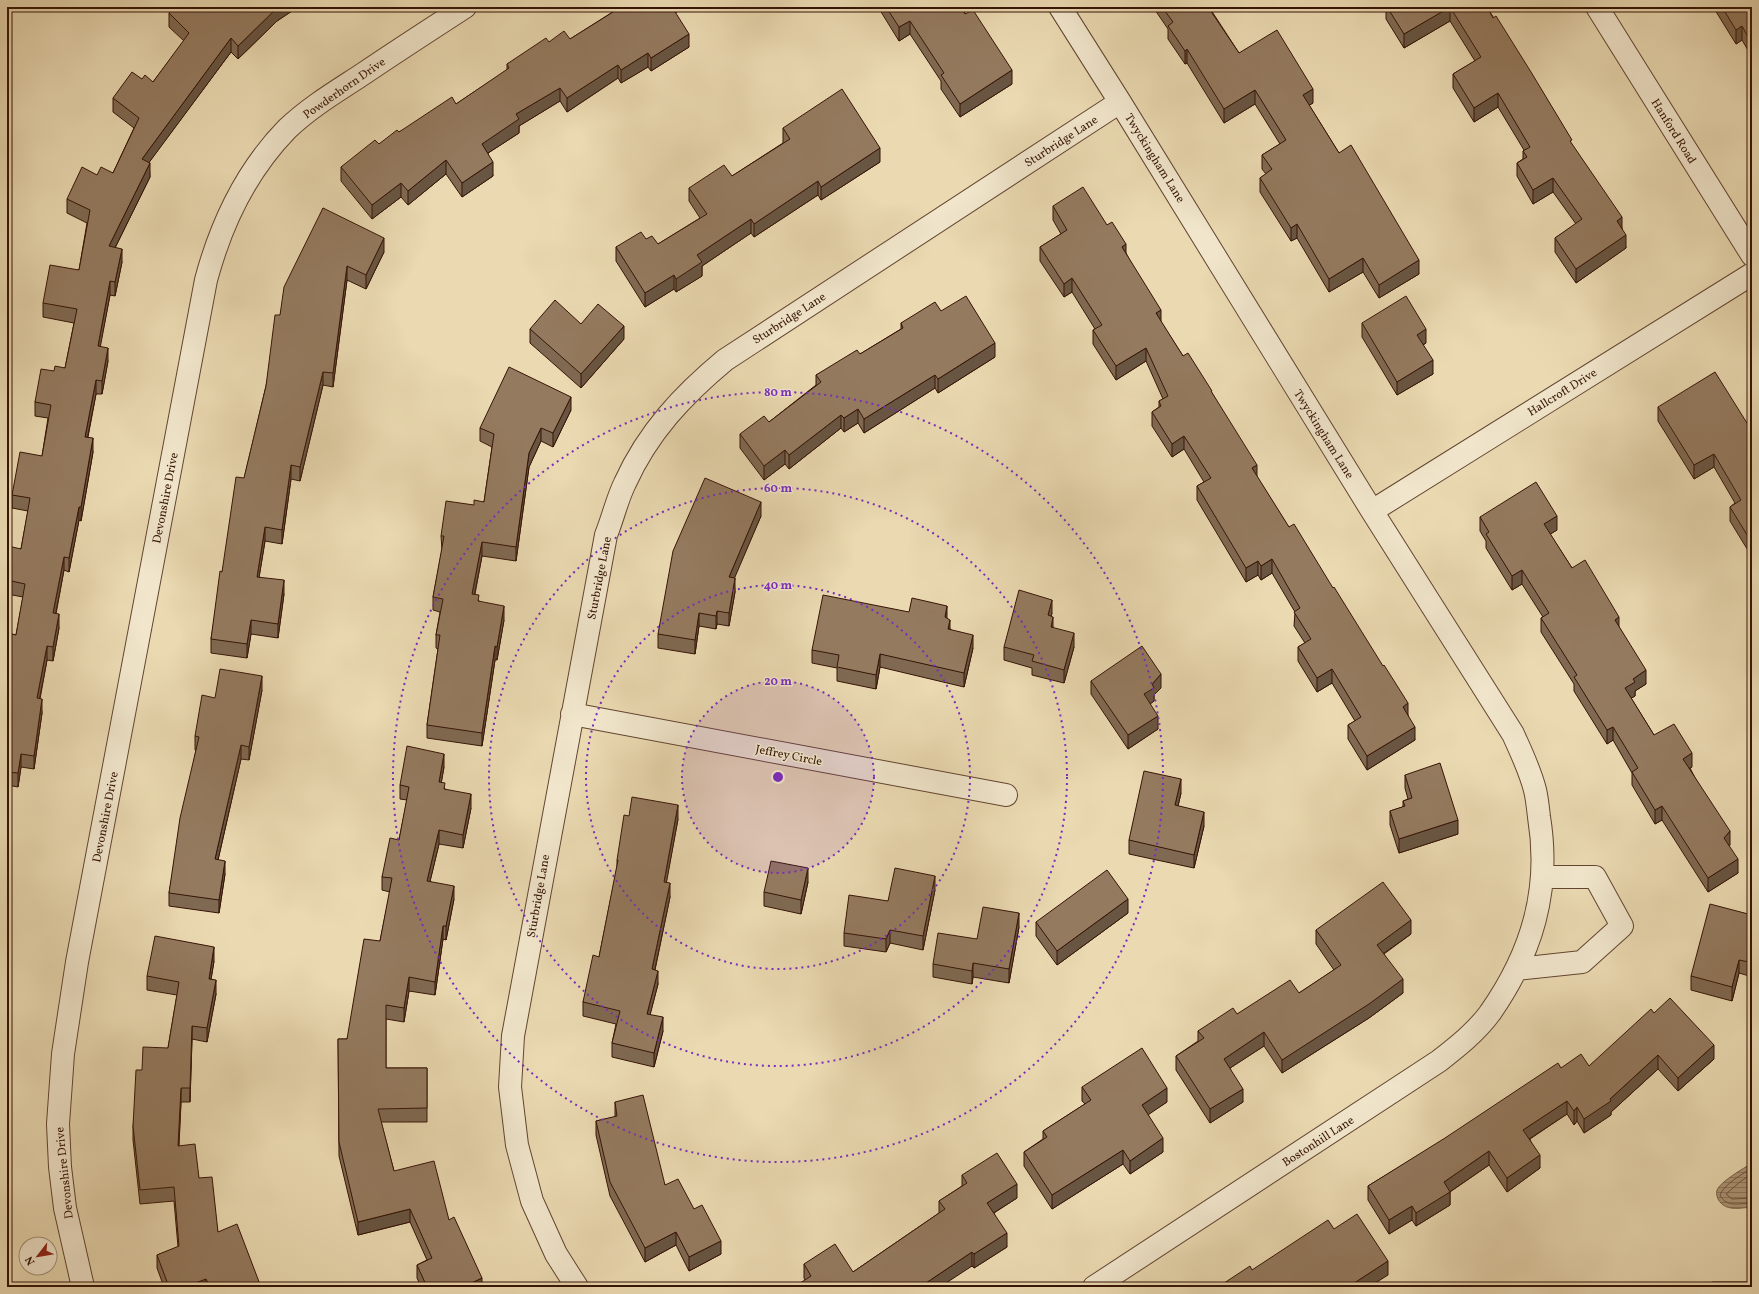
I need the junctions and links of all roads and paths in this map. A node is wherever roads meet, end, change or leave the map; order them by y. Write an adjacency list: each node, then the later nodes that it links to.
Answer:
1 (465, 7): 7 (street, Powderhorn Drive)
2 (1060, 7): 4 (street, Twyckingham Lane)
3 (1597, 7): 5 (street, Hanford Road)
4 (1120, 102): 8 (street, Twyckingham Lane); 9 (street, Sturbridge Lane)
5 (1752, 255)
6 (1752, 274): 8 (street, Hallcroft Drive)
7 (193, 349): 14 (street, Devonshire Drive)
8 (1372, 511): 11 (street, Twyckingham Lane)
9 (572, 714): 10 (street, Jeffrey Circle); 15 (street, Sturbridge Lane)
10 (1006, 795)
11 (1543, 877): 12 (street, Twyckingham Lane); 13 (street)
12 (1537, 914): 13 (street, Bostonhill Lane)
13 (1518, 968): 16 (street, Bostonhill Lane)
14 (83, 1287)
15 (577, 1287)
16 (1094, 1287)

